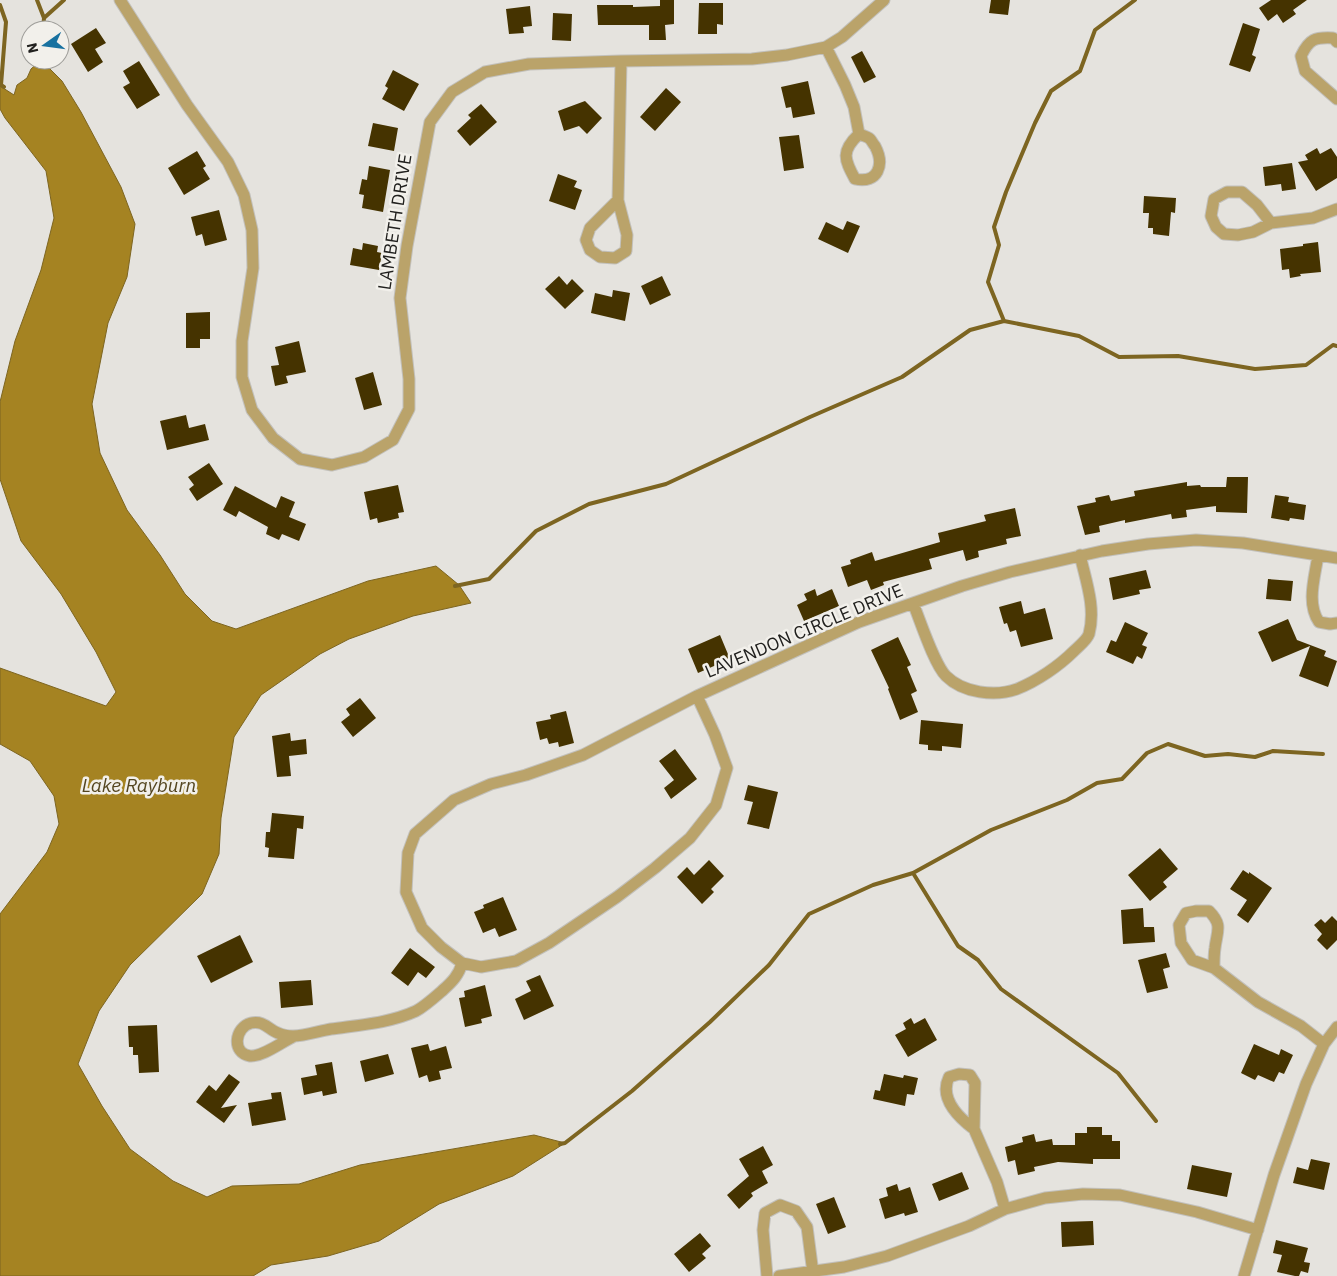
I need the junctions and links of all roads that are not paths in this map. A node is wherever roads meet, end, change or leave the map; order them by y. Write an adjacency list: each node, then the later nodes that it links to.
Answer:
1 (120, 0): 5 (street, LAMBETH DRIVE)
2 (884, 0): 4 (street, LAMBETH DRIVE)
3 (1337, 42): 6 (street)
4 (826, 47): 5 (street, LAMBETH DRIVE); 7 (street)
5 (621, 60): 8 (street)
6 (1337, 99)
7 (859, 134)
8 (618, 200): 8 (street)
9 (1337, 209): 10 (street)
10 (1271, 223): 10 (street)
11 (1080, 555): 12 (street, LAVENDON CIRCLE DRIVE); 14 (street, LAVENDON CIRCLE DRIVE); 14 (street)
12 (1318, 555): 13 (street, LAVENDON CIRCLE DRIVE); 15 (street)
13 (1337, 558)
14 (913, 603): 16 (street, LAVENDON CIRCLE DRIVE)
15 (1337, 623)
16 (697, 696): 17 (street, LAVENDON CIRCLE DRIVE); 17 (street, LAVENDON CIRCLE DRIVE)
17 (462, 963): 20 (street)
18 (1214, 968): 18 (street); 21 (street)
19 (1337, 1026): 21 (street)
20 (294, 1036): 20 (street)
21 (1324, 1044): 24 (street)
22 (974, 1129): 23 (street)
23 (1005, 1210): 24 (street); 25 (street)
24 (1258, 1230): 28 (street)
25 (813, 1273): 26 (street); 27 (street)
26 (767, 1276)
27 (779, 1276)
28 (1244, 1276)

